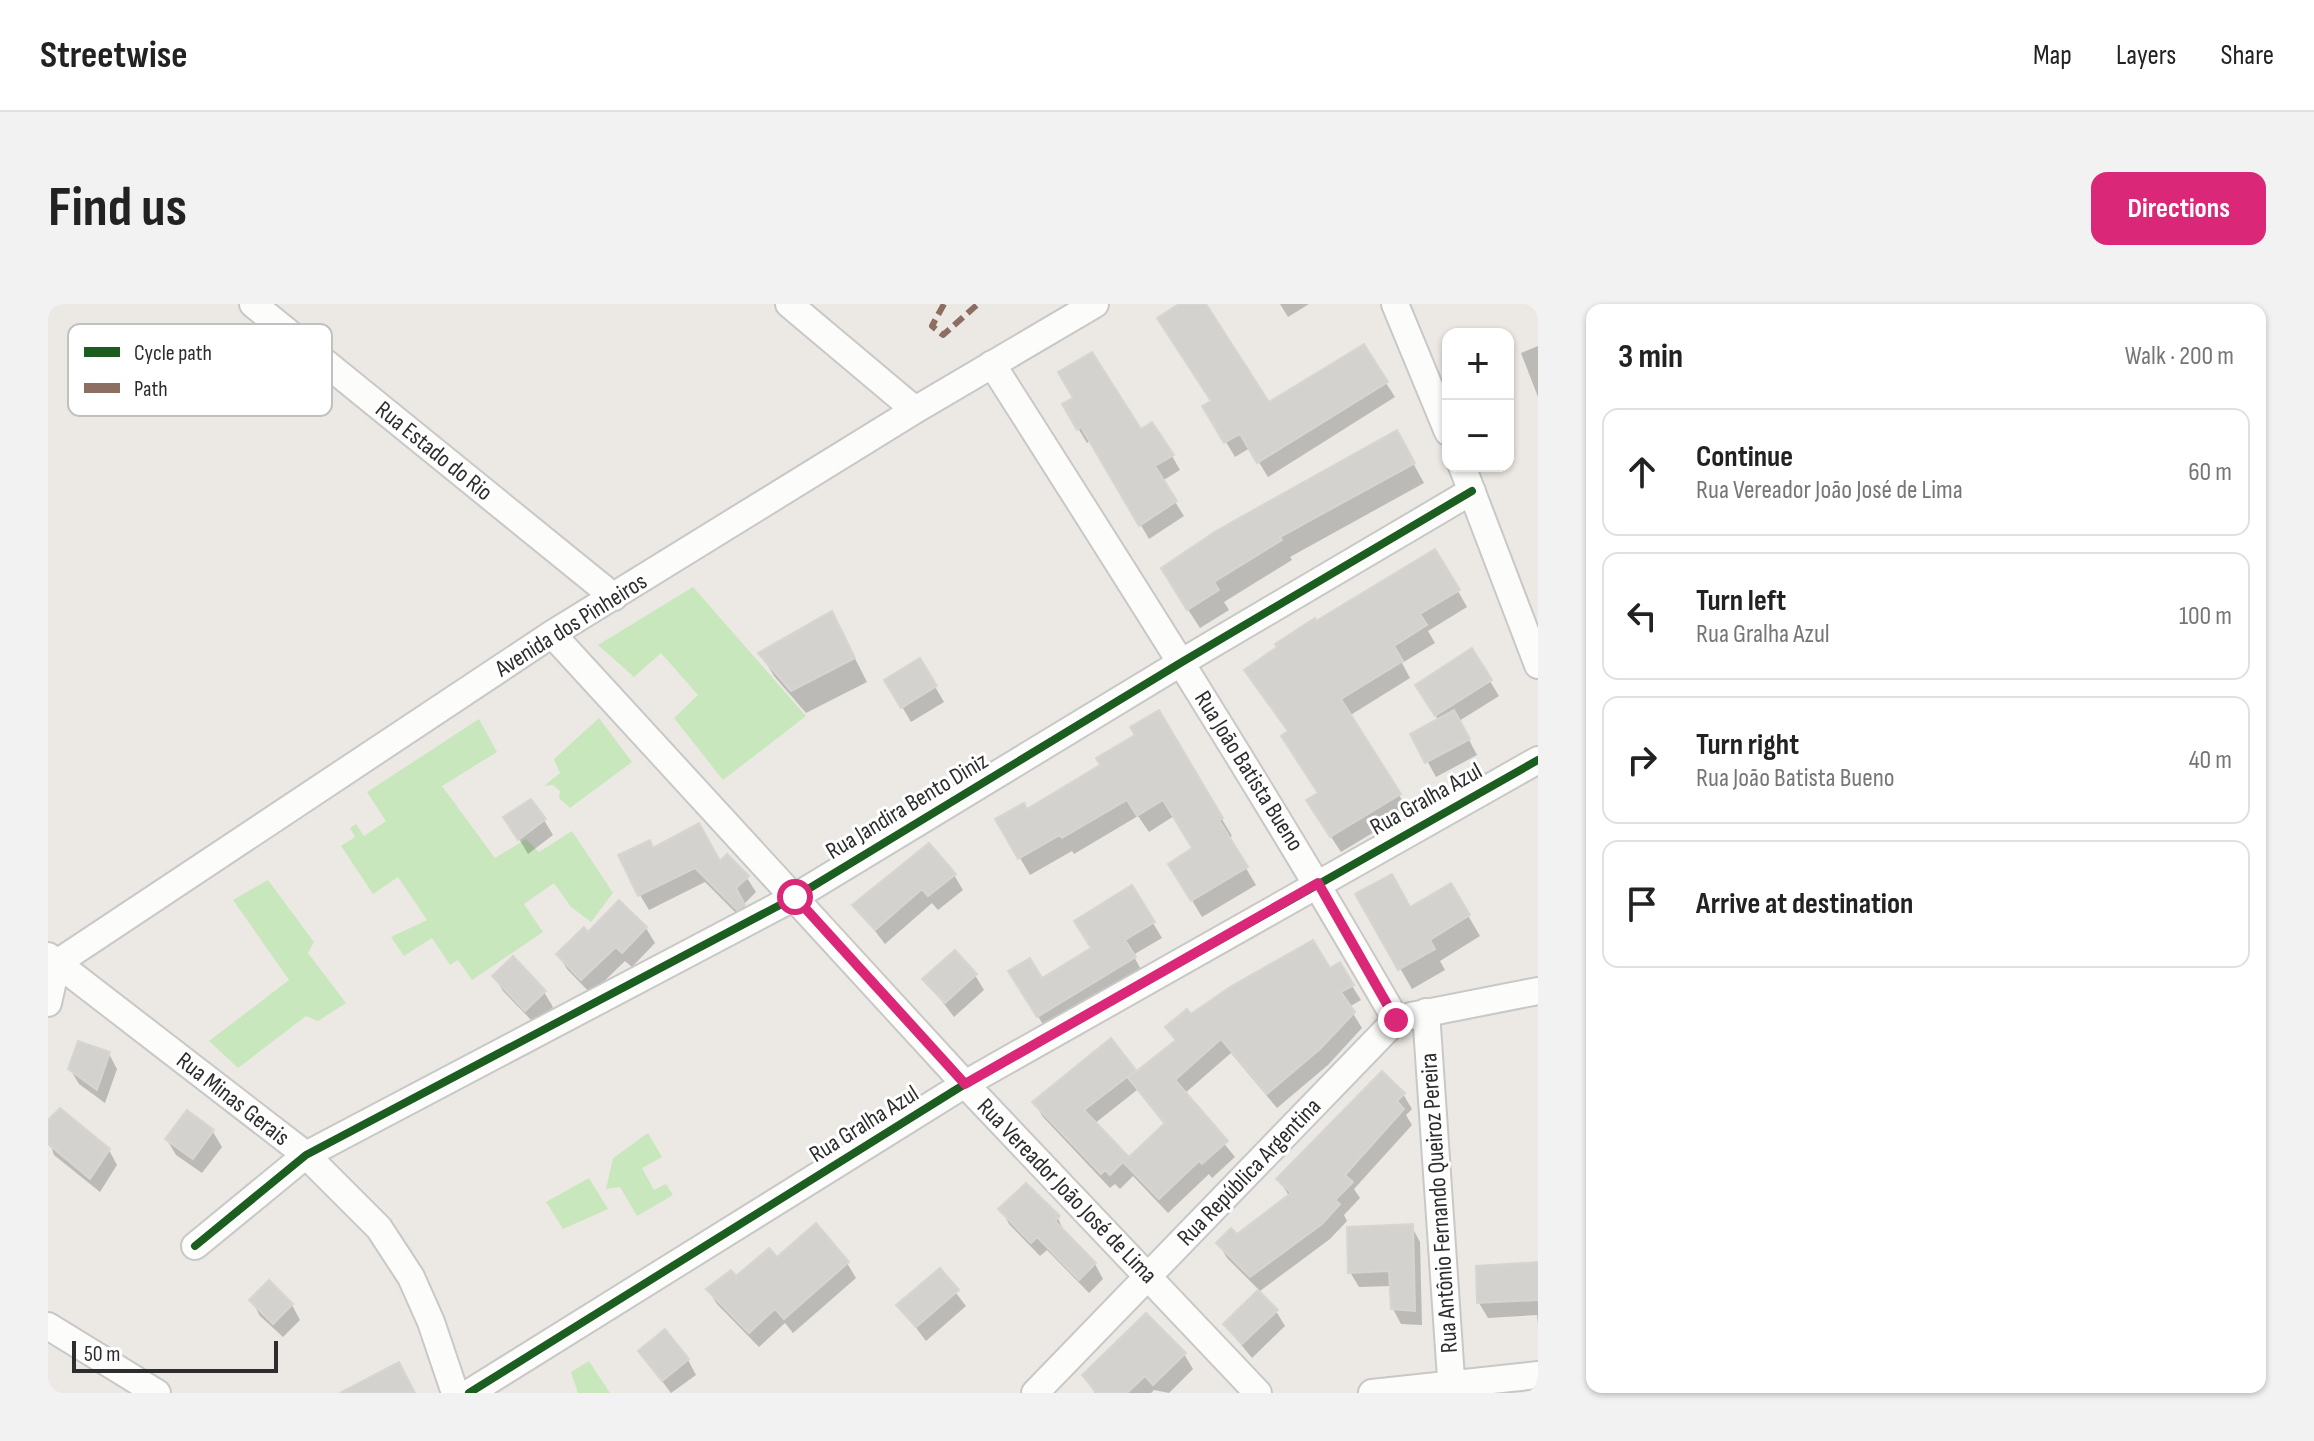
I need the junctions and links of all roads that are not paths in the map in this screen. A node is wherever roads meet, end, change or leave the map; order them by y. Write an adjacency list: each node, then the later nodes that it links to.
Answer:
1 (253, 304): 5 (street, Rua Estado do Rio)
2 (789, 304): 8 (street)
3 (1095, 304): 6 (street, Avenida dos Pinheiros)
4 (1395, 304): 9 (street)
5 (278, 324)
6 (992, 364): 8 (street, Avenida dos Pinheiros); 14 (street, Rua João Batista Bueno)
7 (332, 368): 12 (street, Rua Estado do Rio)
8 (915, 410): 12 (street, Avenida dos Pinheiros)
9 (1442, 418)
10 (1464, 472): 11 (street)
11 (1472, 491): 14 (street, Rua Jandira Bento Diniz); 15 (street)
12 (614, 597): 13 (street, Avenida dos Pinheiros)
13 (552, 634): 18 (street, Rua Vereador João José de Lima); 19 (street, Avenida dos Pinheiros)
14 (1182, 662): 17 (street, Rua João Batista Bueno); 18 (street, Rua Jandira Bento Diniz)
15 (1538, 665)
16 (1538, 760): 17 (street, Rua Gralha Azul)
17 (1318, 883): 23 (street, Rua João Batista Bueno); 24 (street, Rua Gralha Azul)
18 (795, 897): 24 (street, Rua Vereador João José de Lima); 25 (street, Rua Jandira Bento Diniz)
19 (53, 960): 21 (street); 25 (street, Rua Minas Gerais)
20 (1538, 991): 22 (street)
21 (48, 1003)
22 (1426, 1012): 23 (street); 30 (street, Rua Antônio Fernando Queiroz Pereira)
23 (1396, 1020): 27 (street, Rua República Argentina)
24 (965, 1084): 27 (street, Rua Vereador João José de Lima); 33 (street, Rua Gralha Azul)
25 (306, 1155): 26 (street, Rua Jandira Bento Diniz); 32 (street, Rua Minas Gerais)
26 (195, 1246)
27 (1149, 1276): 34 (street, Rua República Argentina); 35 (street, Rua Vereador João José de Lima)
28 (48, 1326): 31 (street)
29 (1538, 1375): 30 (street)
30 (1451, 1388): 36 (street)
31 (157, 1393)
32 (455, 1393)
33 (469, 1393)
34 (1035, 1393)
35 (1258, 1393)
36 (1372, 1393)

